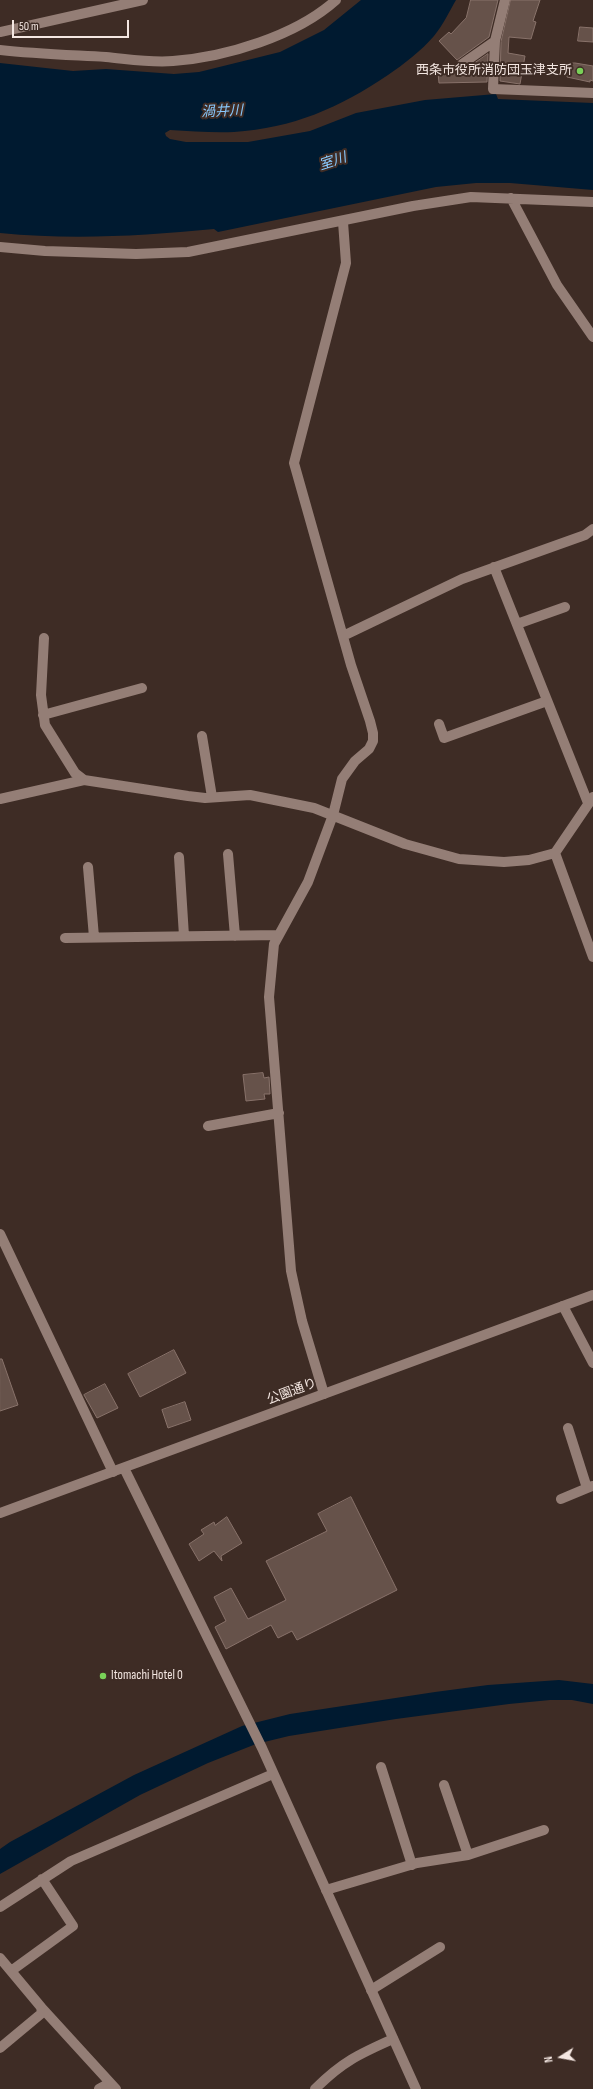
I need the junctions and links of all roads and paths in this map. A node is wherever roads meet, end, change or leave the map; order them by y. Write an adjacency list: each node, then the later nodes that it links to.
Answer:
1 (143, 0): 4 (street)
2 (336, 0): 6 (street)
3 (505, 0): 5 (street)
4 (0, 32)
5 (495, 42): 7 (street); 8 (street)
6 (0, 50)
7 (462, 64)
8 (593, 93)
9 (511, 198): 10 (street); 11 (street); 13 (street)
10 (593, 202)
11 (343, 222): 12 (street); 18 (street)
12 (0, 247)
13 (593, 338)
14 (593, 529): 15 (street)
15 (494, 567): 17 (street); 18 (street)
16 (565, 607): 17 (street)
17 (517, 624): 21 (street)
18 (343, 636): 29 (street)
19 (44, 638): 22 (street)
20 (142, 688): 22 (street)
21 (547, 701): 23 (street); 28 (street)
22 (43, 715): 25 (street)
23 (439, 724)
24 (202, 736): 26 (street)
25 (84, 780): 26 (street); 27 (street)
26 (212, 797): 29 (street)
27 (0, 799)
28 (590, 800): 30 (street)
29 (333, 814): 30 (street); 34 (street)
30 (555, 853): 39 (street)
31 (228, 854): 36 (street)
32 (179, 857): 35 (street)
33 (88, 867): 37 (street)
34 (279, 935): 36 (street); 40 (street)
35 (184, 936): 36 (street); 37 (street)
36 (235, 936)
37 (94, 937): 38 (street)
38 (65, 938)
39 (593, 957)
40 (279, 1113): 41 (street); 46 (street)
41 (208, 1126)
42 (0, 1234): 49 (street)
43 (593, 1295): 44 (street, 公園通り)
44 (563, 1306): 45 (street); 46 (street, 公園通り)
45 (593, 1362)
46 (324, 1394): 48 (street, 公園通り)
47 (568, 1428): 50 (street)
48 (124, 1468): 49 (street, 公園通り); 54 (street)
49 (113, 1472): 52 (street, 公園通り)
50 (590, 1487): 51 (street)
51 (561, 1499)
52 (0, 1514)
53 (381, 1767): 58 (street)
54 (273, 1774): 59 (street); 60 (street)
55 (444, 1785): 57 (street)
56 (544, 1830): 57 (street)
57 (468, 1855): 58 (street)
58 (412, 1865): 60 (street)
59 (42, 1879): 61 (street); 64 (street)
60 (326, 1890): 65 (street)
61 (0, 1907)
62 (440, 1947): 65 (street)
63 (0, 1958): 64 (street)
64 (11, 1971): 66 (street)
65 (371, 1990): 67 (street)
66 (41, 2006): 68 (street); 69 (street)
67 (393, 2039): 71 (street); 72 (street)
68 (0, 2048)
69 (113, 2086): 70 (street)
70 (99, 2089)
71 (315, 2089)
72 (416, 2089)

